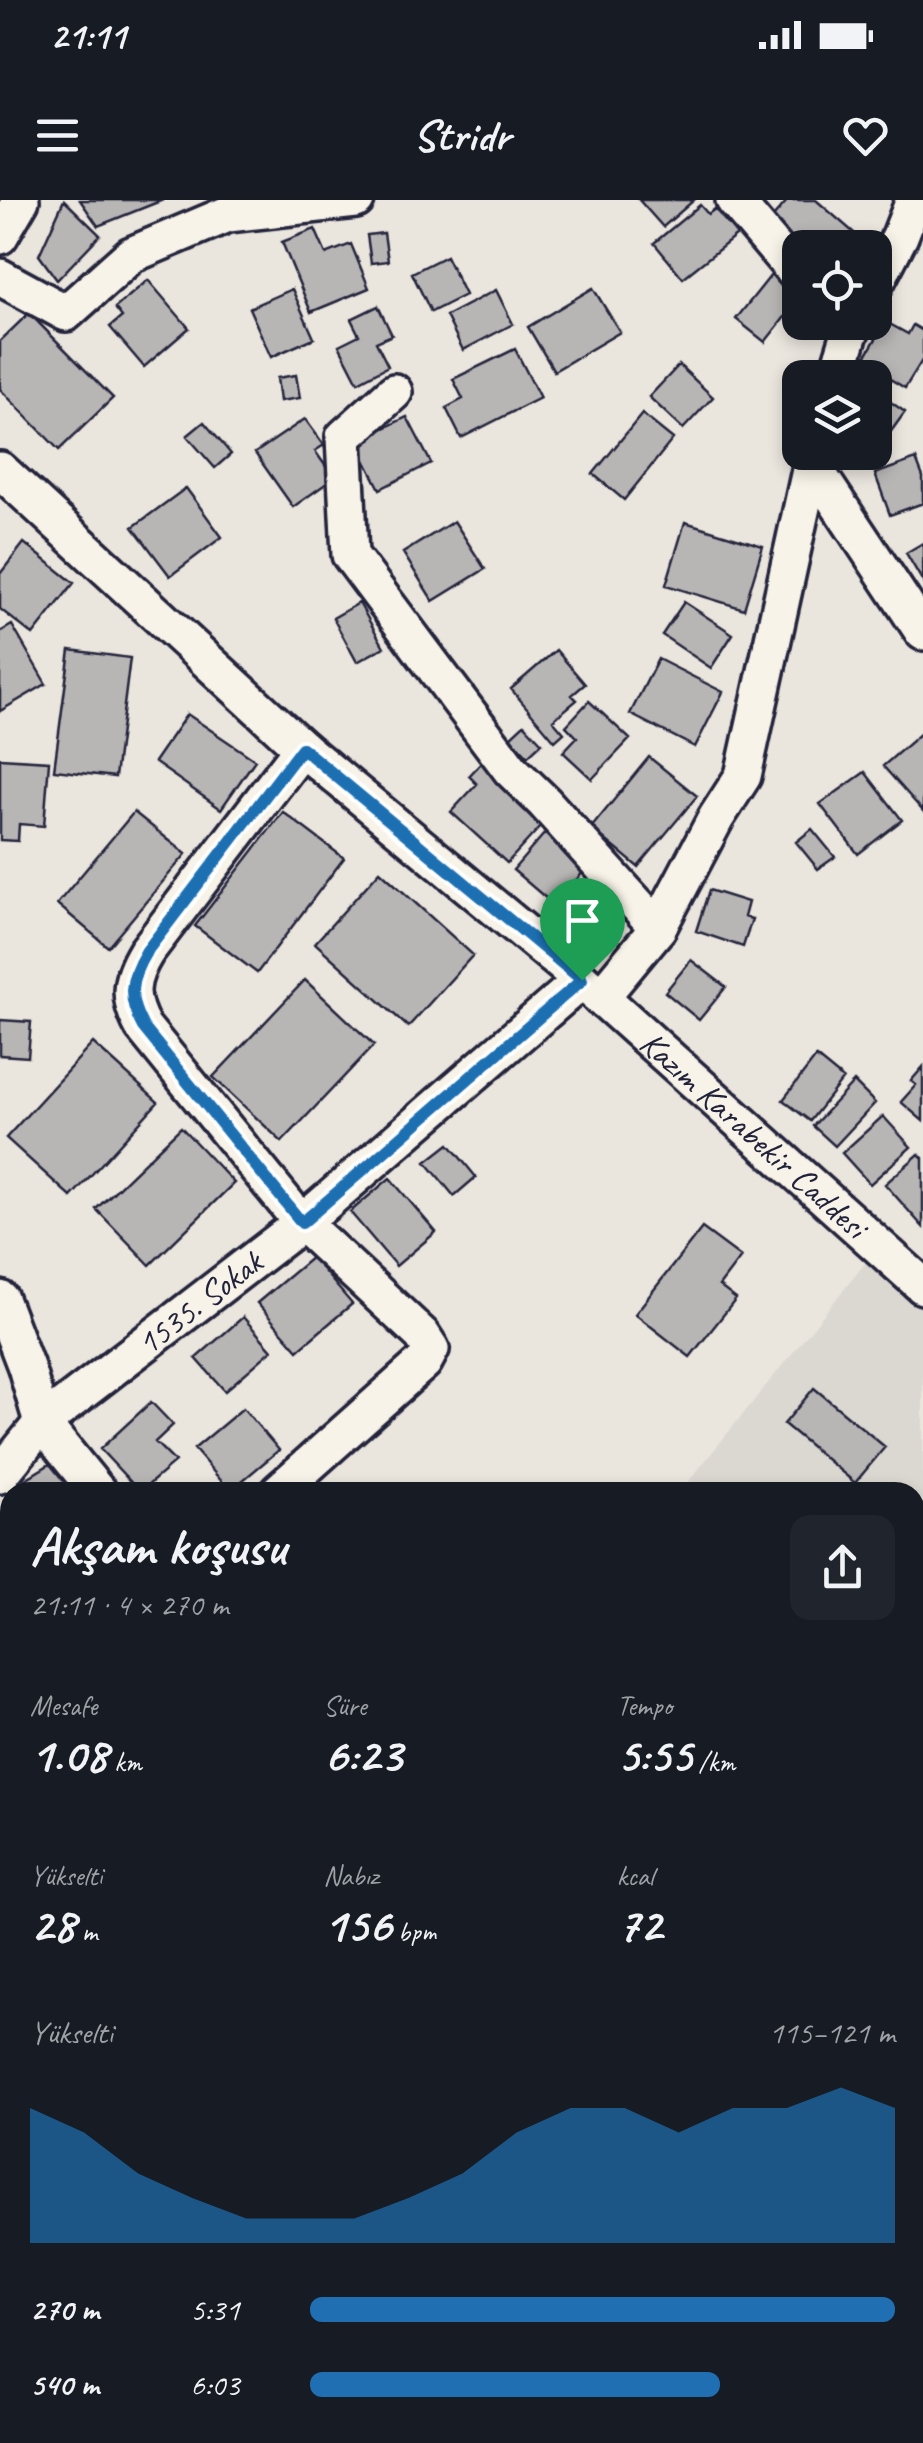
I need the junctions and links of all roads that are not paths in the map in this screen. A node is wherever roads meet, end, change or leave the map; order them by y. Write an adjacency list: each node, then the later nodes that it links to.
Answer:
1 (21, 200): 5 (street)
2 (356, 200): 8 (street)
3 (734, 200): 7 (street)
4 (914, 200): 6 (street)
5 (0, 236)
6 (892, 251)
7 (782, 257)
8 (0, 277)
9 (394, 392): 15 (street)
10 (0, 470): 14 (street, Kazım Karabekir Caddesi)
11 (809, 470): 15 (street, 1535. Sokak)
12 (820, 470): 13 (street)
13 (923, 632)
14 (302, 748): 16 (street, Kazım Karabekir Caddesi); 17 (street)
15 (658, 928): 16 (street, 1535. Sokak)
16 (591, 989): 17 (street, 1535. Sokak); 18 (street, Kazım Karabekir Caddesi)
17 (302, 1223): 20 (street, 1535. Sokak); 23 (street)
18 (923, 1286)
19 (0, 1299): 20 (street)
20 (42, 1423): 21 (street, 1535. Sokak); 22 (street)
21 (0, 1475)
22 (90, 1482)
23 (289, 1482)

